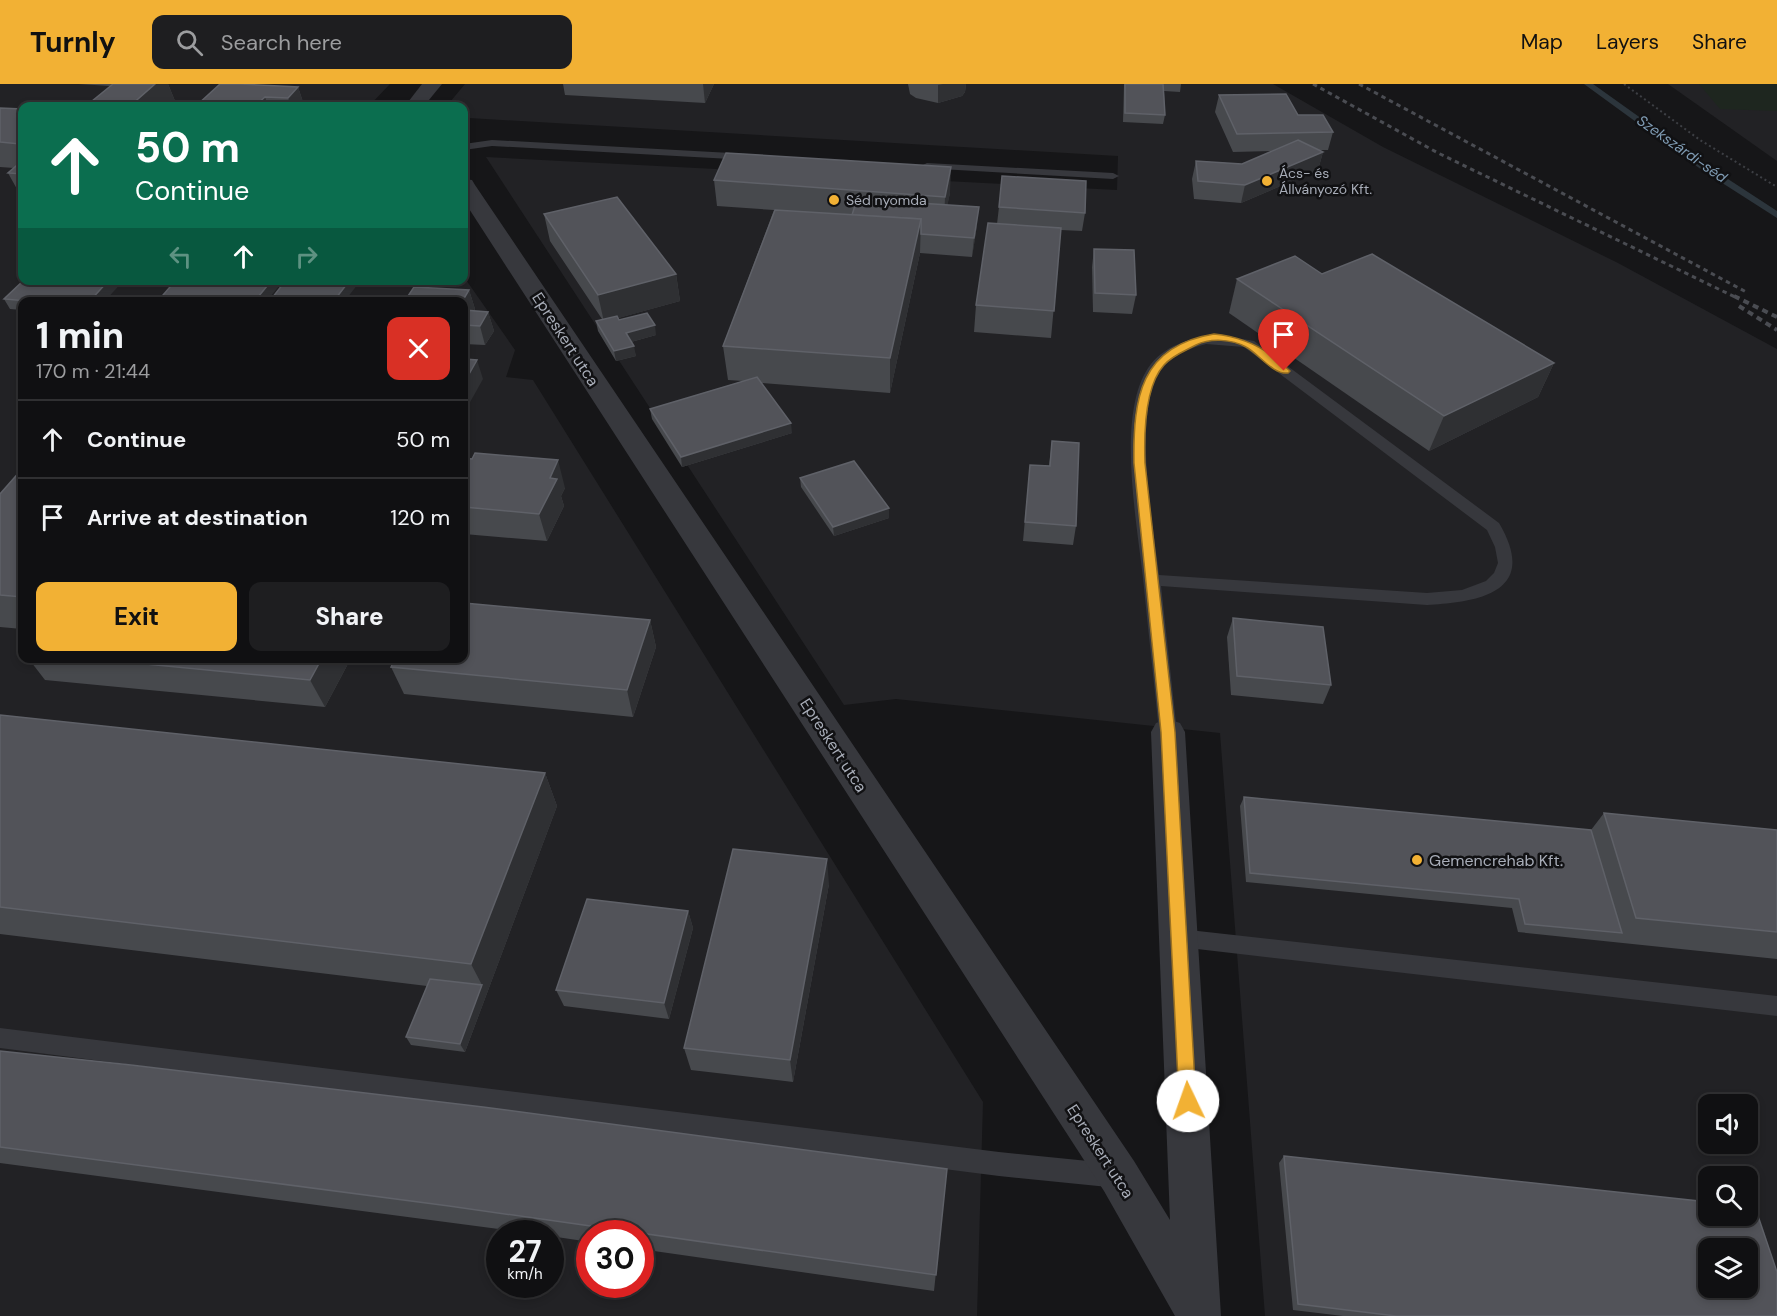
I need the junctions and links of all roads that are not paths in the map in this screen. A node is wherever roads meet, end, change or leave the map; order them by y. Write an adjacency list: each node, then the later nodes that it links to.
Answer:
1 (432, 84): 2 (street)
2 (417, 102)
3 (468, 146): 4 (lane)
4 (767, 158)
5 (910, 165): 6 (lane)
6 (1113, 176)
7 (468, 191): 13 (street, Epreskert utca)
8 (1152, 580): 8 (lane); 9 (lane)
9 (1168, 732): 10 (street, Epreskert utca)
10 (1180, 938): 11 (lane); 14 (street, Epreskert utca)
11 (1777, 1006)
12 (0, 1038): 13 (lane)
13 (1119, 1176): 14 (street, Epreskert utca)
14 (1197, 1313)

